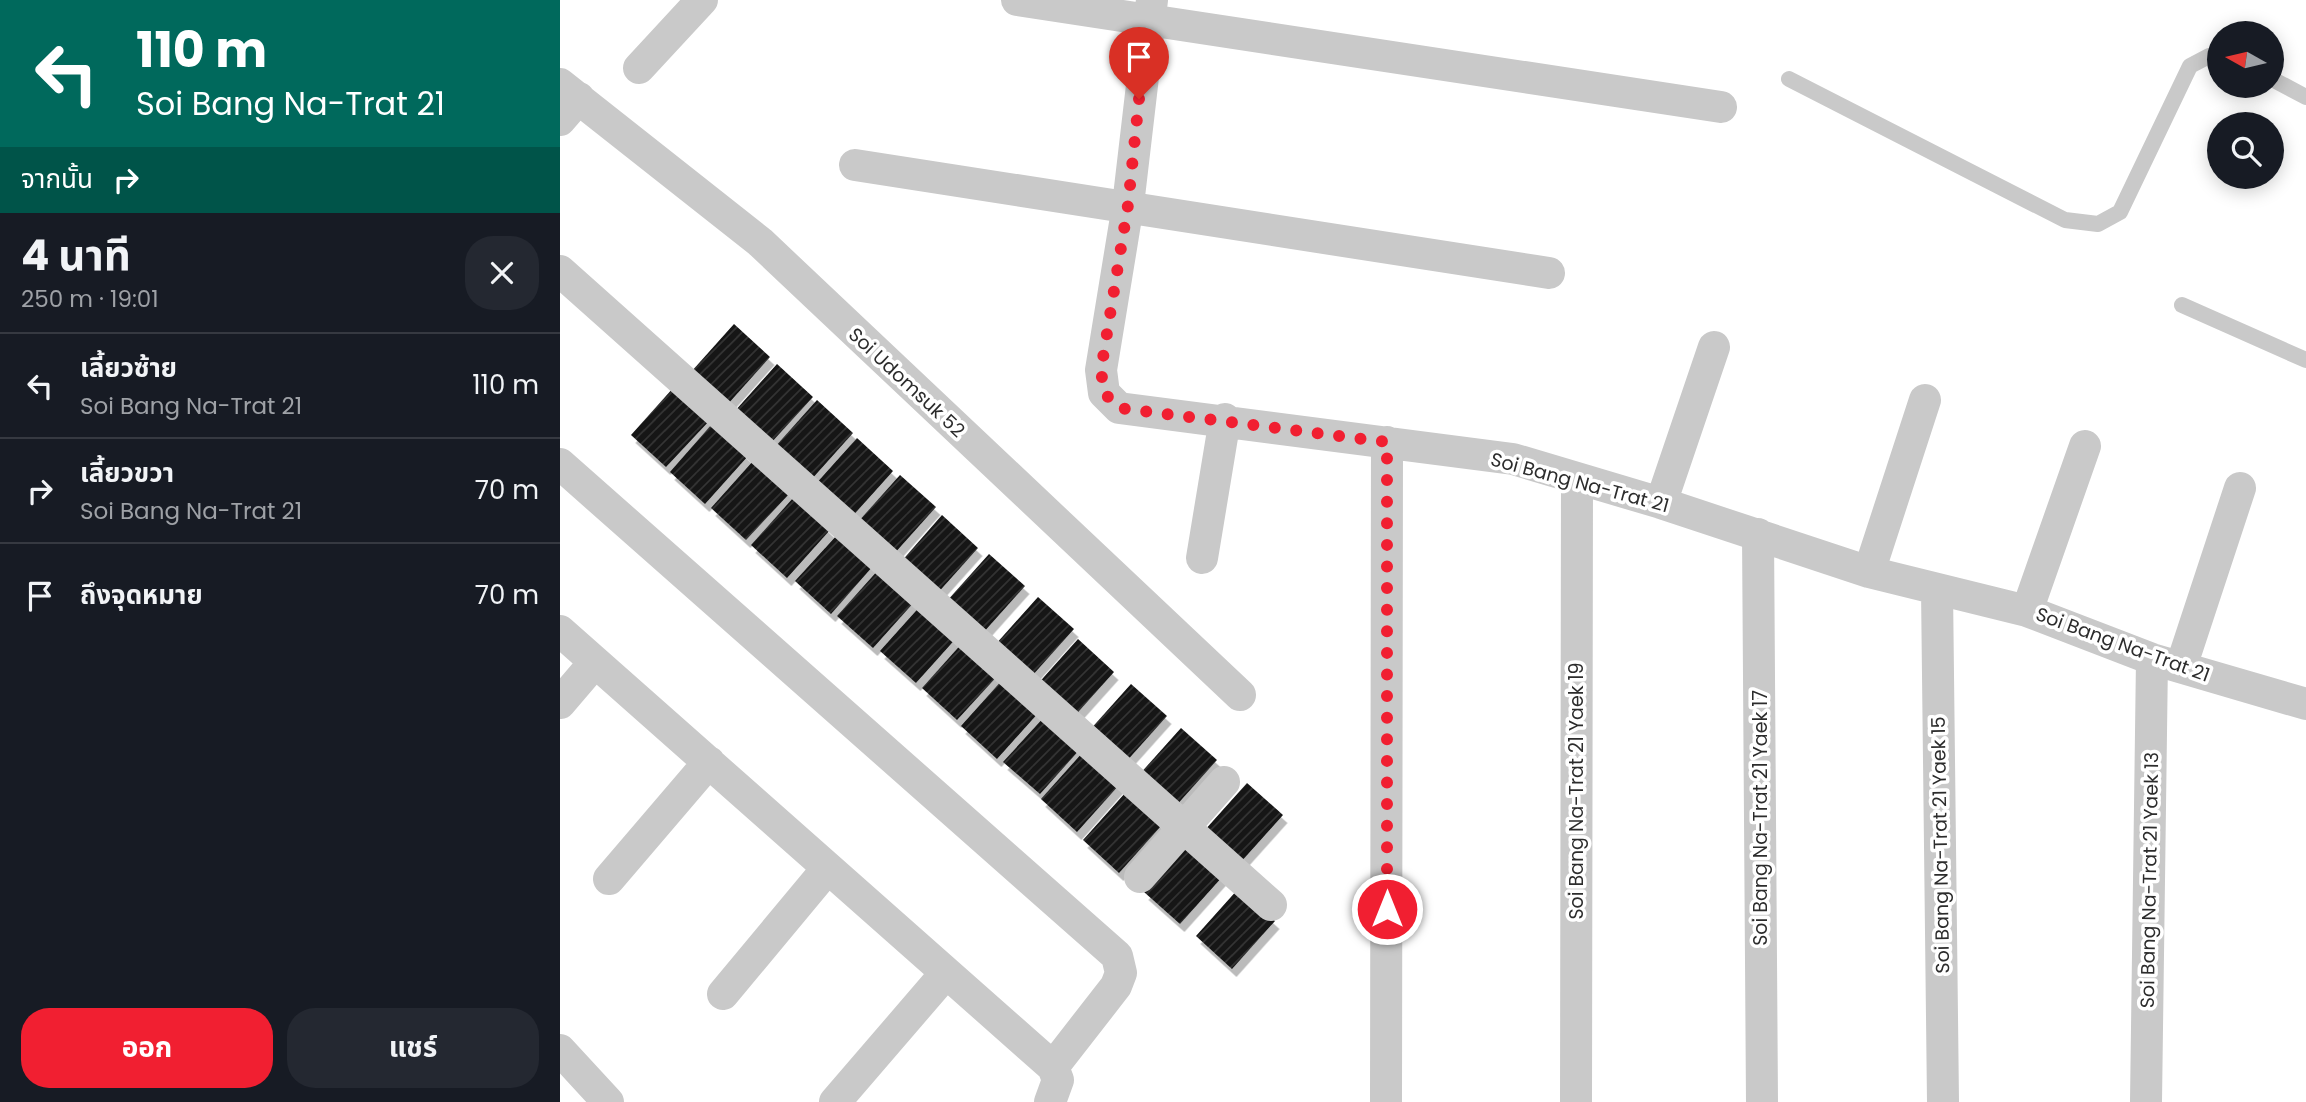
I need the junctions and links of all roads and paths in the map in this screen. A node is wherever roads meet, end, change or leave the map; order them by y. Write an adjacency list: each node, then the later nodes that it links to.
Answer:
1 (702, 0): 5 (street)
2 (1017, 0): 3 (street)
3 (1150, 10): 10 (street); 12 (street, Soi Bang Na-Trat 21)
4 (2207, 57): 6 (lane)
5 (639, 68)
6 (1788, 79)
7 (2284, 85): 8 (lane)
8 (2306, 97)
9 (566, 101): 34 (street, Soi Udomsuk 52)
10 (1721, 107)
11 (855, 165): 12 (street)
12 (1128, 205): 14 (street); 19 (street, Soi Bang Na-Trat 21)
13 (560, 271): 39 (street)
14 (1549, 273)
15 (2182, 305): 17 (lane)
16 (1714, 347): 25 (street)
17 (2306, 360)
18 (1925, 400): 28 (street)
19 (1225, 419): 20 (street, Soi Bang Na-Trat 21); 27 (street)
20 (1387, 442): 23 (street, Soi Bang Na-Trat 21); 51 (street)
21 (2085, 446): 30 (street)
22 (560, 464): 47 (street)
23 (1577, 480): 25 (street, Soi Bang Na-Trat 21); 52 (street, Soi Bang Na-Trat 21 Yaek 19)
24 (2240, 488): 33 (street, Soi Bang Na-Trat 21 Yaek 13)
25 (1661, 503): 26 (street, Soi Bang Na-Trat 21)
26 (1758, 534): 28 (street, Soi Bang Na-Trat 21); 53 (street, Soi Bang Na-Trat 21 Yaek 17)
27 (1202, 558)
28 (1868, 572): 29 (street, Soi Bang Na-Trat 21)
29 (1937, 589): 30 (street, Soi Bang Na-Trat 21); 54 (street, Soi Bang Na-Trat 21 Yaek 15)
30 (2027, 611): 33 (street, Soi Bang Na-Trat 21)
31 (560, 631): 32 (street)
32 (595, 662): 35 (street); 37 (street)
33 (2166, 663): 36 (street, Soi Bang Na-Trat 21); 55 (street, Soi Bang Na-Trat 21 Yaek 13)
34 (1240, 695)
35 (560, 703)
36 (2306, 704)
37 (709, 762): 40 (street); 42 (street)
38 (1224, 782): 39 (street)
39 (1185, 826): 41 (street); 43 (street)
40 (827, 869): 44 (street); 45 (street)
41 (1140, 877)
42 (609, 879)
43 (1270, 905)
44 (946, 973): 47 (street); 49 (street)
45 (723, 994)
46 (560, 1050): 48 (street)
47 (1053, 1067): 50 (street)
48 (608, 1102)
49 (835, 1102)
50 (1050, 1102)
51 (1386, 1102)
52 (1576, 1102)
53 (1762, 1102)
54 (1943, 1102)
55 (2146, 1102)

